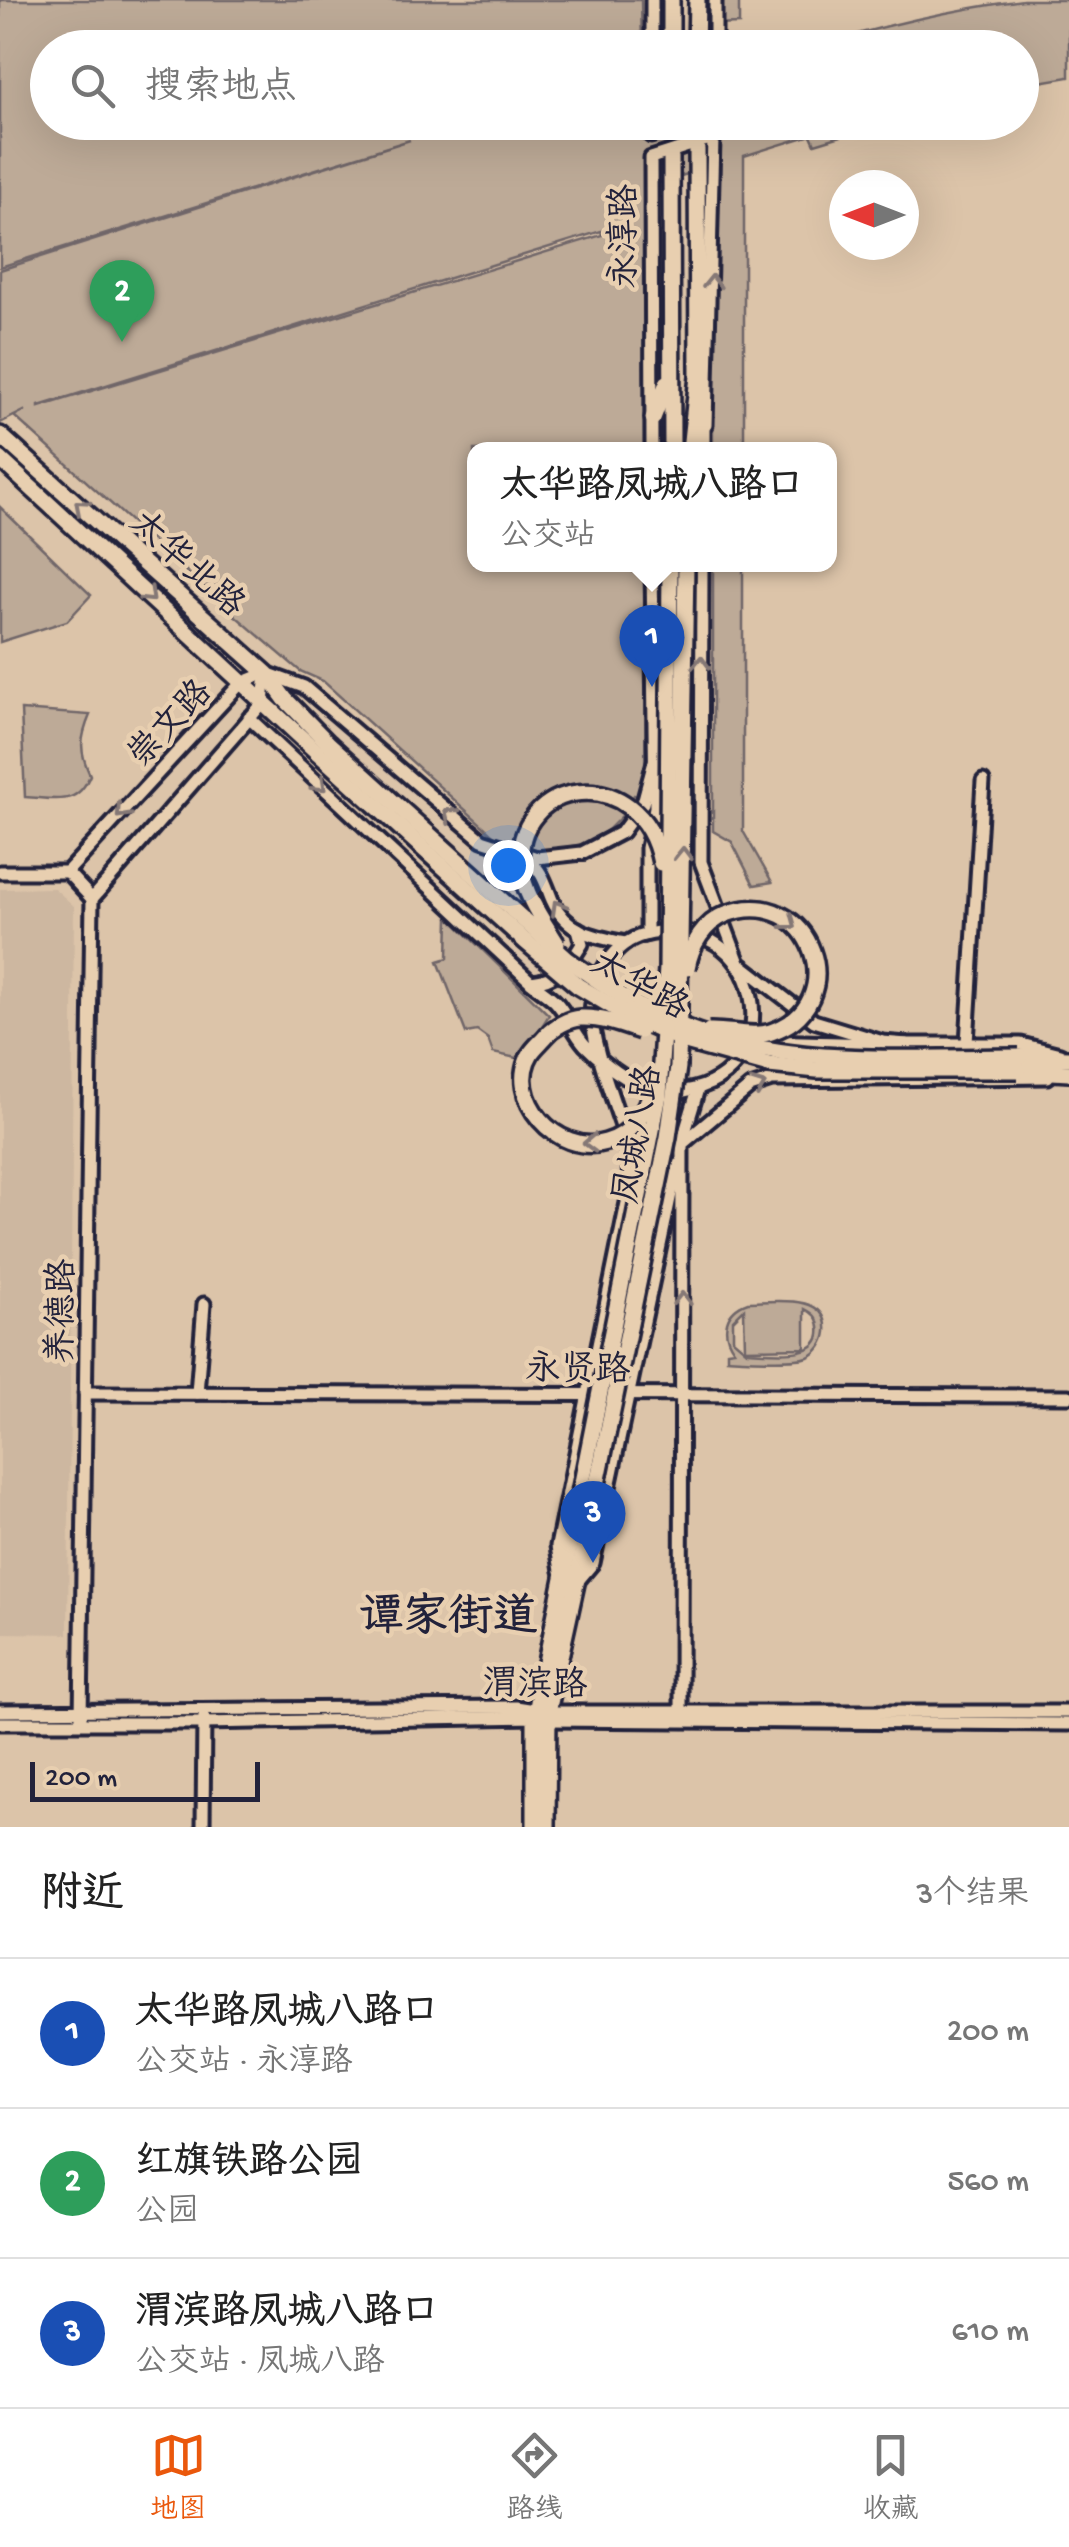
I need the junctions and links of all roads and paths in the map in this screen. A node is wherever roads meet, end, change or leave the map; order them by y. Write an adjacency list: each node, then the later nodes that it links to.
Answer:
1 (652, 0): 5 (street)
2 (671, 0): 6 (main road)
3 (696, 0): 7 (main road)
4 (715, 0): 8 (street)
5 (652, 30)
6 (671, 30)
7 (696, 30)
8 (715, 30)
9 (707, 140): 15 (street, 永淳路, one-way to 15)
10 (713, 140): 21 (street, 永淳路, one-way to 10)
11 (697, 149): 14 (main road)
12 (670, 157): 13 (main road, 永淳路)
13 (671, 375): 15 (main road); 18 (main road, 永淳路)
14 (698, 376): 19 (main road); 20 (main road)
15 (652, 418): 17 (street, 永淳路)
16 (0, 436): 27 (main road, 太华北路, one-way to 16)
17 (652, 442)
18 (672, 442)
19 (691, 442)
20 (703, 442)
21 (705, 442)
22 (0, 460): 28 (main road, 太华北路, one-way to 28)
23 (652, 572): 30 (street)
24 (670, 572): 39 (main road, 凤城八路, bridge)
25 (686, 572): 47 (main road, 凤城八路, one-way to 25, bridge)
26 (702, 572): 31 (street, one-way to 26)
27 (266, 673): 28 (street, 崇文路); 29 (street, 崇文路); 33 (main road, 太华北路); 36 (street, one-way to 27)
28 (241, 683): 29 (main road, 太华北路); 38 (street, 崇文路, one-way to 38)
29 (263, 703): 32 (street, 崇文路); 33 (main road, 太华北路)
30 (652, 706): 31 (street); 34 (street)
31 (700, 708): 45 (street)
32 (249, 718): 40 (street, 崇文路); 46 (street, one-way to 46)
33 (323, 748): 44 (main road, 太华路, bridge); 53 (main road, 太华路, bridge)
34 (656, 758): 36 (street); 42 (street)
35 (984, 781): 50 (street)
36 (507, 848): 41 (street, one-way to 36)
37 (0, 872): 38 (street)
38 (67, 872): 40 (street)
39 (667, 897): 44 (main road, bridge); 52 (main road, 凤城八路, bridge)
40 (92, 898): 63 (street, 养德路)
41 (578, 930): 43 (street); 46 (street)
42 (647, 934): 43 (street); 45 (street)
43 (626, 943): 55 (street)
44 (568, 960): 48 (main road, 太华路, bridge)
45 (739, 963): 49 (street); 51 (street)
46 (531, 982): 55 (street)
47 (681, 996): 48 (main road, one-way to 48, bridge); 69 (main road, 凤城八路, bridge)
48 (697, 1032): 56 (main road, 太华路, bridge)
49 (749, 1038): 51 (street); 58 (street)
50 (967, 1043): 51 (street); 54 (street)
51 (907, 1044)
52 (664, 1049): 53 (main road, one-way to 53, bridge); 69 (main road, 凤城八路, bridge)
53 (714, 1051): 56 (main road, 太华路, bridge)
54 (1069, 1057): 56 (main road)
55 (602, 1058): 58 (street); 60 (street, 凤城八路)
56 (1019, 1063): 57 (main road)
57 (1069, 1074): 59 (street, one-way to 57)
58 (698, 1089): 59 (street, 凤城八路)
59 (682, 1144): 61 (street, 凤城八路); 67 (street, one-way to 59)
60 (624, 1214): 61 (street); 65 (street, 凤城八路)
61 (661, 1231): 66 (street, 凤城八路)
62 (204, 1304): 64 (street)
63 (85, 1393): 64 (street, 永贤路); 75 (street, 养德路)
64 (197, 1393): 65 (street, 永贤路)
65 (588, 1395): 66 (street, 永贤路); 70 (street, 凤城八路)
66 (628, 1396): 67 (street, 永贤路); 70 (street, 凤城八路)
67 (682, 1396): 68 (street, 永贤路); 74 (street)
68 (1069, 1396)
69 (579, 1535): 70 (main road, 凤城八路)
70 (568, 1583): 73 (main road, 凤城八路)
71 (0, 1711): 75 (street, 渭滨路)
72 (1069, 1712): 74 (street, 渭滨路)
73 (542, 1714): 74 (street, 渭滨路); 76 (street, 渭滨路); 80 (main road, 凤城八路); 81 (main road, 凤城八路)
74 (681, 1716): 78 (street, 渭滨路)
75 (81, 1717): 76 (street, 渭滨路); 77 (street, 渭滨路)
76 (204, 1718): 79 (street)
77 (0, 1723)
78 (1069, 1724)
79 (203, 1827)
80 (535, 1827)
81 (546, 1827)

